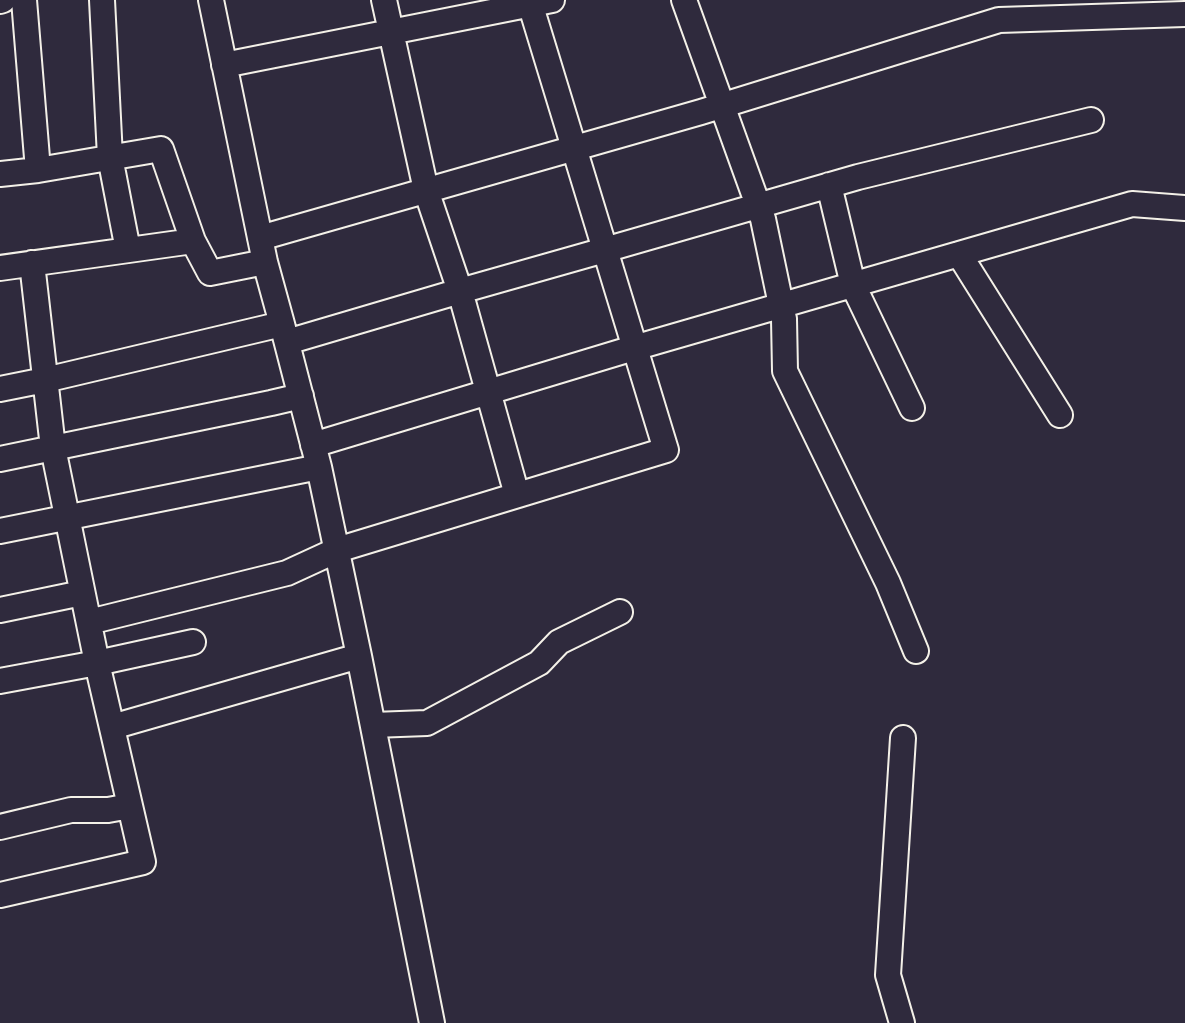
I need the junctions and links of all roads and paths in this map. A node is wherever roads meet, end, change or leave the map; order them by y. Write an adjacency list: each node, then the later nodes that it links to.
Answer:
1 (24, 0): 15 (street)
2 (102, 0): 14 (street)
3 (211, 0): 10 (street)
4 (384, 0): 9 (street)
5 (552, 0): 7 (street)
6 (684, 0): 11 (street)
7 (529, 3): 9 (street); 13 (street)
8 (1185, 14): 11 (street)
9 (391, 33): 10 (street); 18 (street)
10 (224, 65): 21 (street)
11 (722, 106): 13 (street); 19 (street)
12 (1091, 120): 17 (street)
13 (574, 148): 18 (street); 24 (street)
14 (110, 158): 15 (street); 22 (street); 23 (street)
15 (38, 170): 16 (street)
16 (0, 174)
17 (829, 186): 19 (street); 29 (street)
18 (426, 191): 21 (street); 30 (street)
19 (758, 206): 24 (street); 31 (street)
20 (1185, 208): 25 (street)
21 (260, 238): 26 (street)
22 (194, 241): 23 (street); 26 (street)
23 (128, 250): 27 (street)
24 (605, 250): 30 (street); 33 (street)
25 (959, 254): 29 (street); 39 (street)
26 (265, 262): 32 (street)
27 (32, 263): 28 (street); 34 (street)
28 (0, 268)
29 (854, 285): 31 (street); 38 (street)
30 (460, 291): 32 (street); 36 (street)
31 (781, 306): 33 (street); 52 (street)
32 (284, 333): 34 (street); 37 (street)
33 (635, 348): 36 (street); 43 (street)
34 (45, 380): 35 (street); 40 (street)
35 (0, 389)
36 (488, 392): 41 (street); 43 (street)
37 (301, 396): 40 (street); 41 (street)
38 (912, 408)
39 (1060, 414)
40 (53, 448): 42 (street); 44 (street)
41 (316, 456): 44 (street); 46 (street)
42 (0, 459)
43 (517, 495): 46 (street)
44 (67, 517): 45 (street); 47 (street)
45 (0, 531)
46 (337, 550): 50 (street); 53 (street)
47 (82, 593): 48 (street); 50 (street)
48 (0, 610)
49 (620, 612): 56 (street)
50 (88, 622): 54 (street)
51 (194, 642): 54 (street)
52 (916, 651)
53 (359, 656): 56 (street); 57 (street)
54 (96, 663): 55 (street); 57 (street)
55 (0, 681)
56 (373, 725): 62 (street)
57 (112, 727): 59 (street)
58 (904, 738): 63 (street)
59 (130, 806): 60 (street); 61 (street)
60 (0, 827)
61 (0, 895)
62 (432, 1023)
63 (902, 1023)

